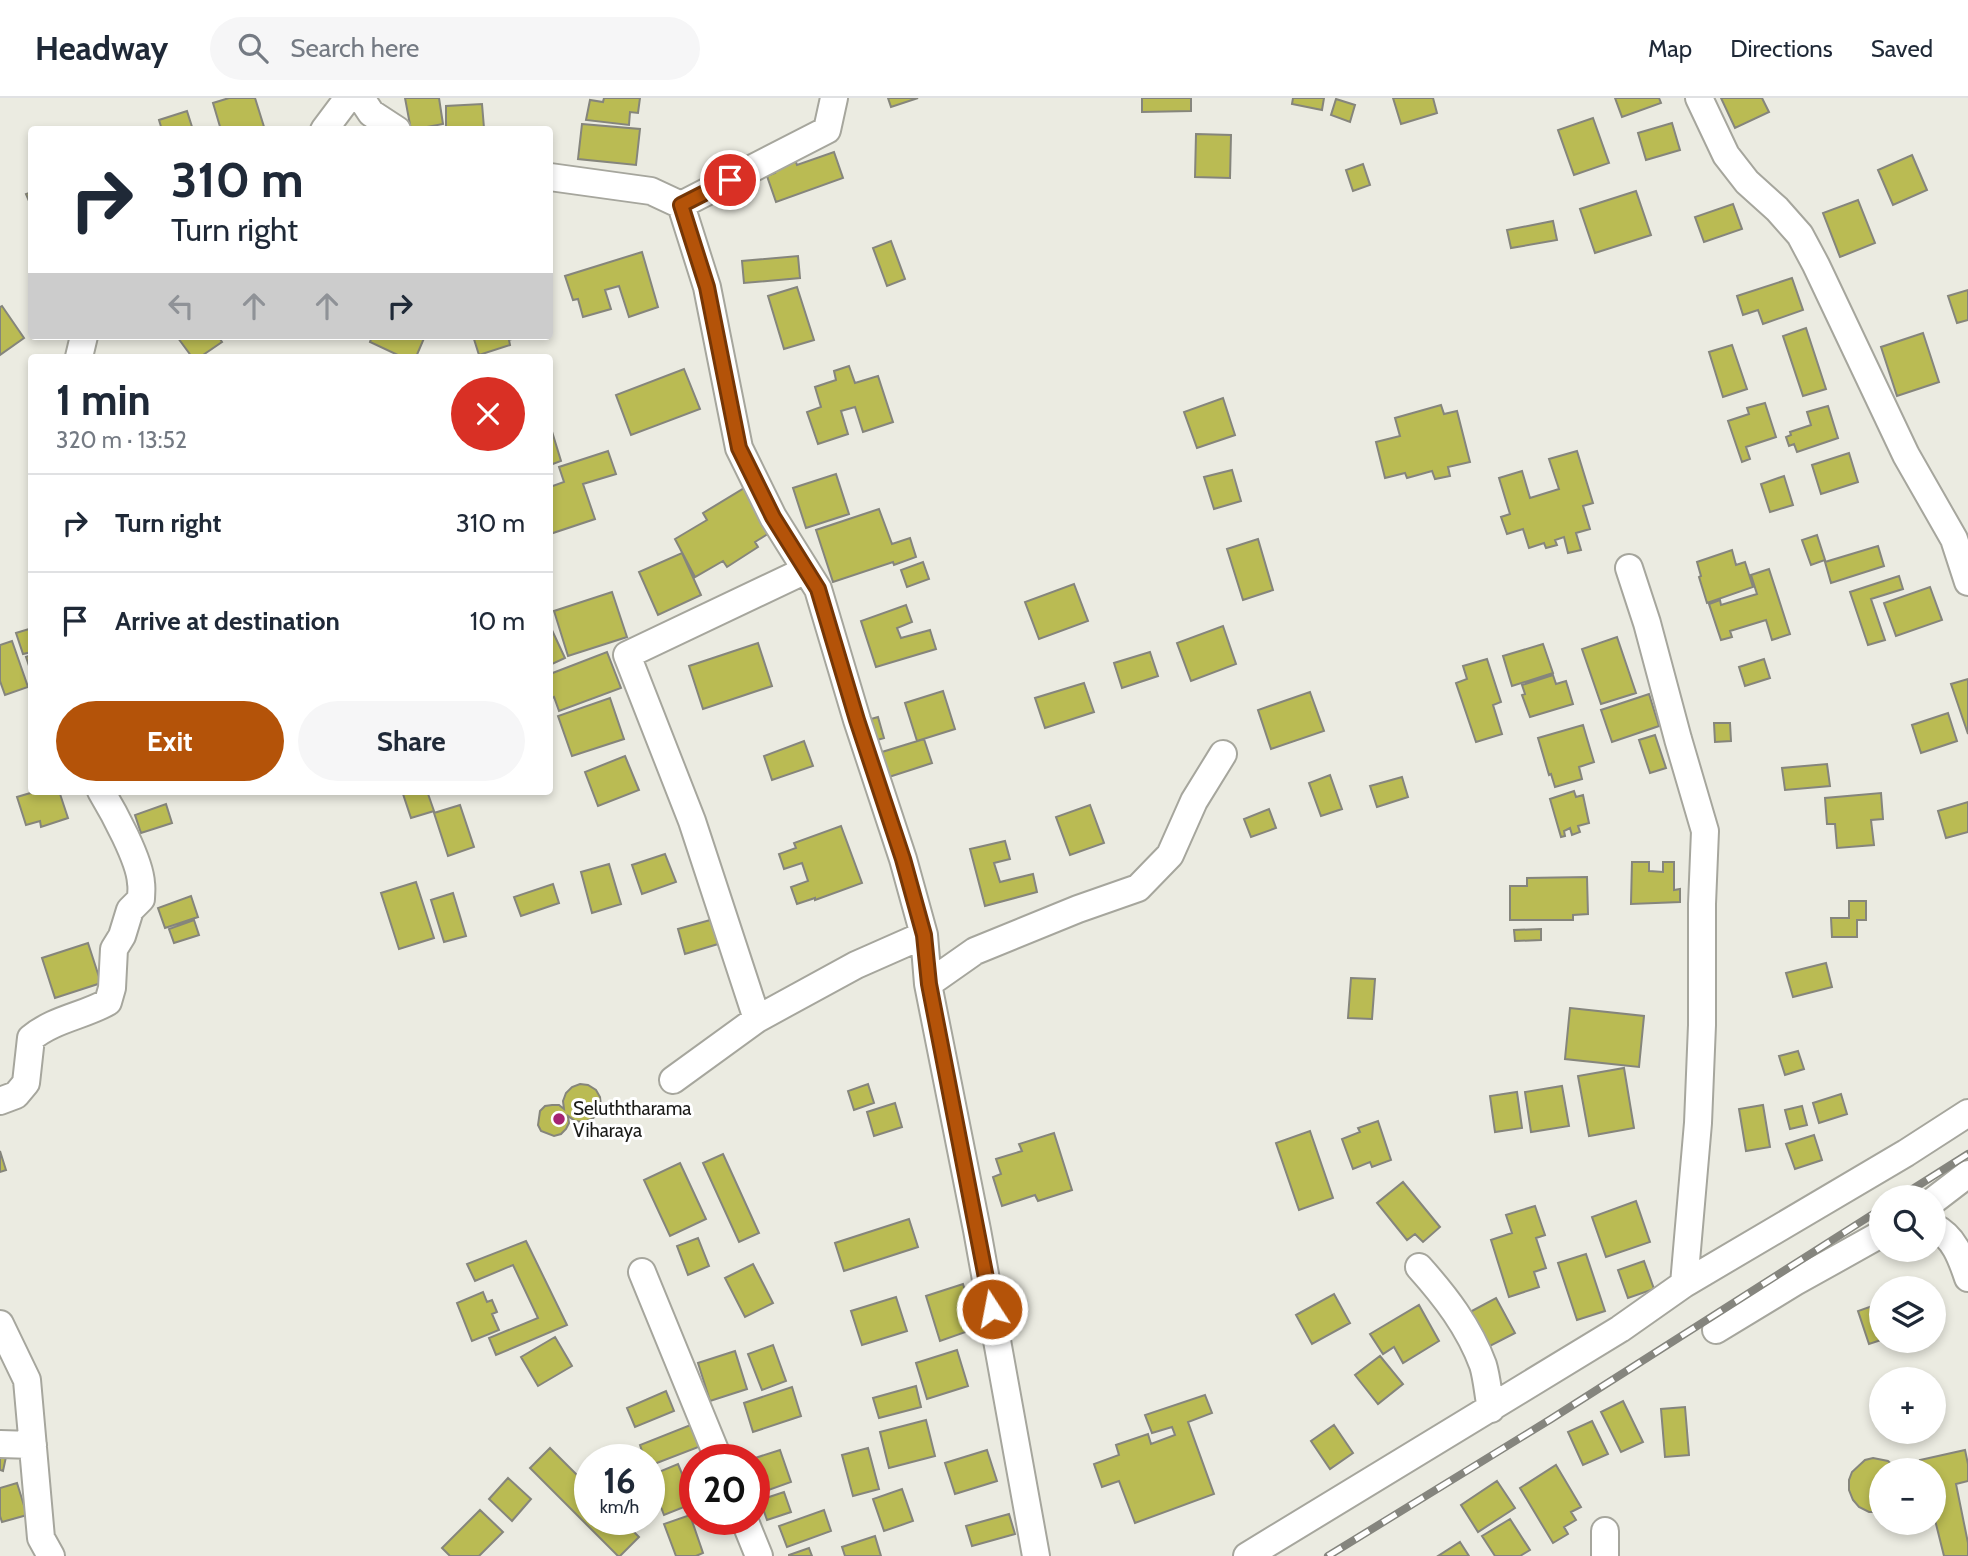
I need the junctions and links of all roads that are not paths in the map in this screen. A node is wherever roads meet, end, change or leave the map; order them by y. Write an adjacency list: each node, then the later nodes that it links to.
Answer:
1 (348, 98): 5 (street)
2 (361, 98): 6 (street)
3 (834, 98): 8 (street)
4 (1699, 98): 11 (street)
5 (327, 126)
6 (391, 126)
7 (553, 177): 8 (street)
8 (681, 205): 10 (street)
9 (1629, 568): 29 (street)
10 (806, 570): 14 (street); 16 (street)
11 (1968, 582)
12 (1223, 754): 15 (street)
13 (103, 795): 19 (street)
14 (924, 935): 15 (street); 16 (street)
15 (929, 984): 39 (street)
16 (757, 1019): 17 (street)
17 (673, 1080)
18 (1968, 1091): 21 (street)
19 (0, 1101)
20 (1968, 1113): 21 (street)
21 (1944, 1127): 29 (street)
22 (1968, 1174): 23 (street)
23 (1946, 1191)
24 (1946, 1233): 28 (street)
25 (1869, 1241): 31 (street)
26 (1419, 1267): 32 (street)
27 (642, 1272): 34 (street)
28 (1968, 1278)
29 (1684, 1284): 32 (street)
30 (0, 1324): 35 (street)
31 (1716, 1329)
32 (1491, 1409): 40 (street)
33 (0, 1444): 35 (street)
34 (712, 1444)
35 (33, 1445): 37 (street)
36 (751, 1535): 38 (street)
37 (51, 1556)
38 (760, 1556)
39 (1037, 1556)
40 (1247, 1556)

